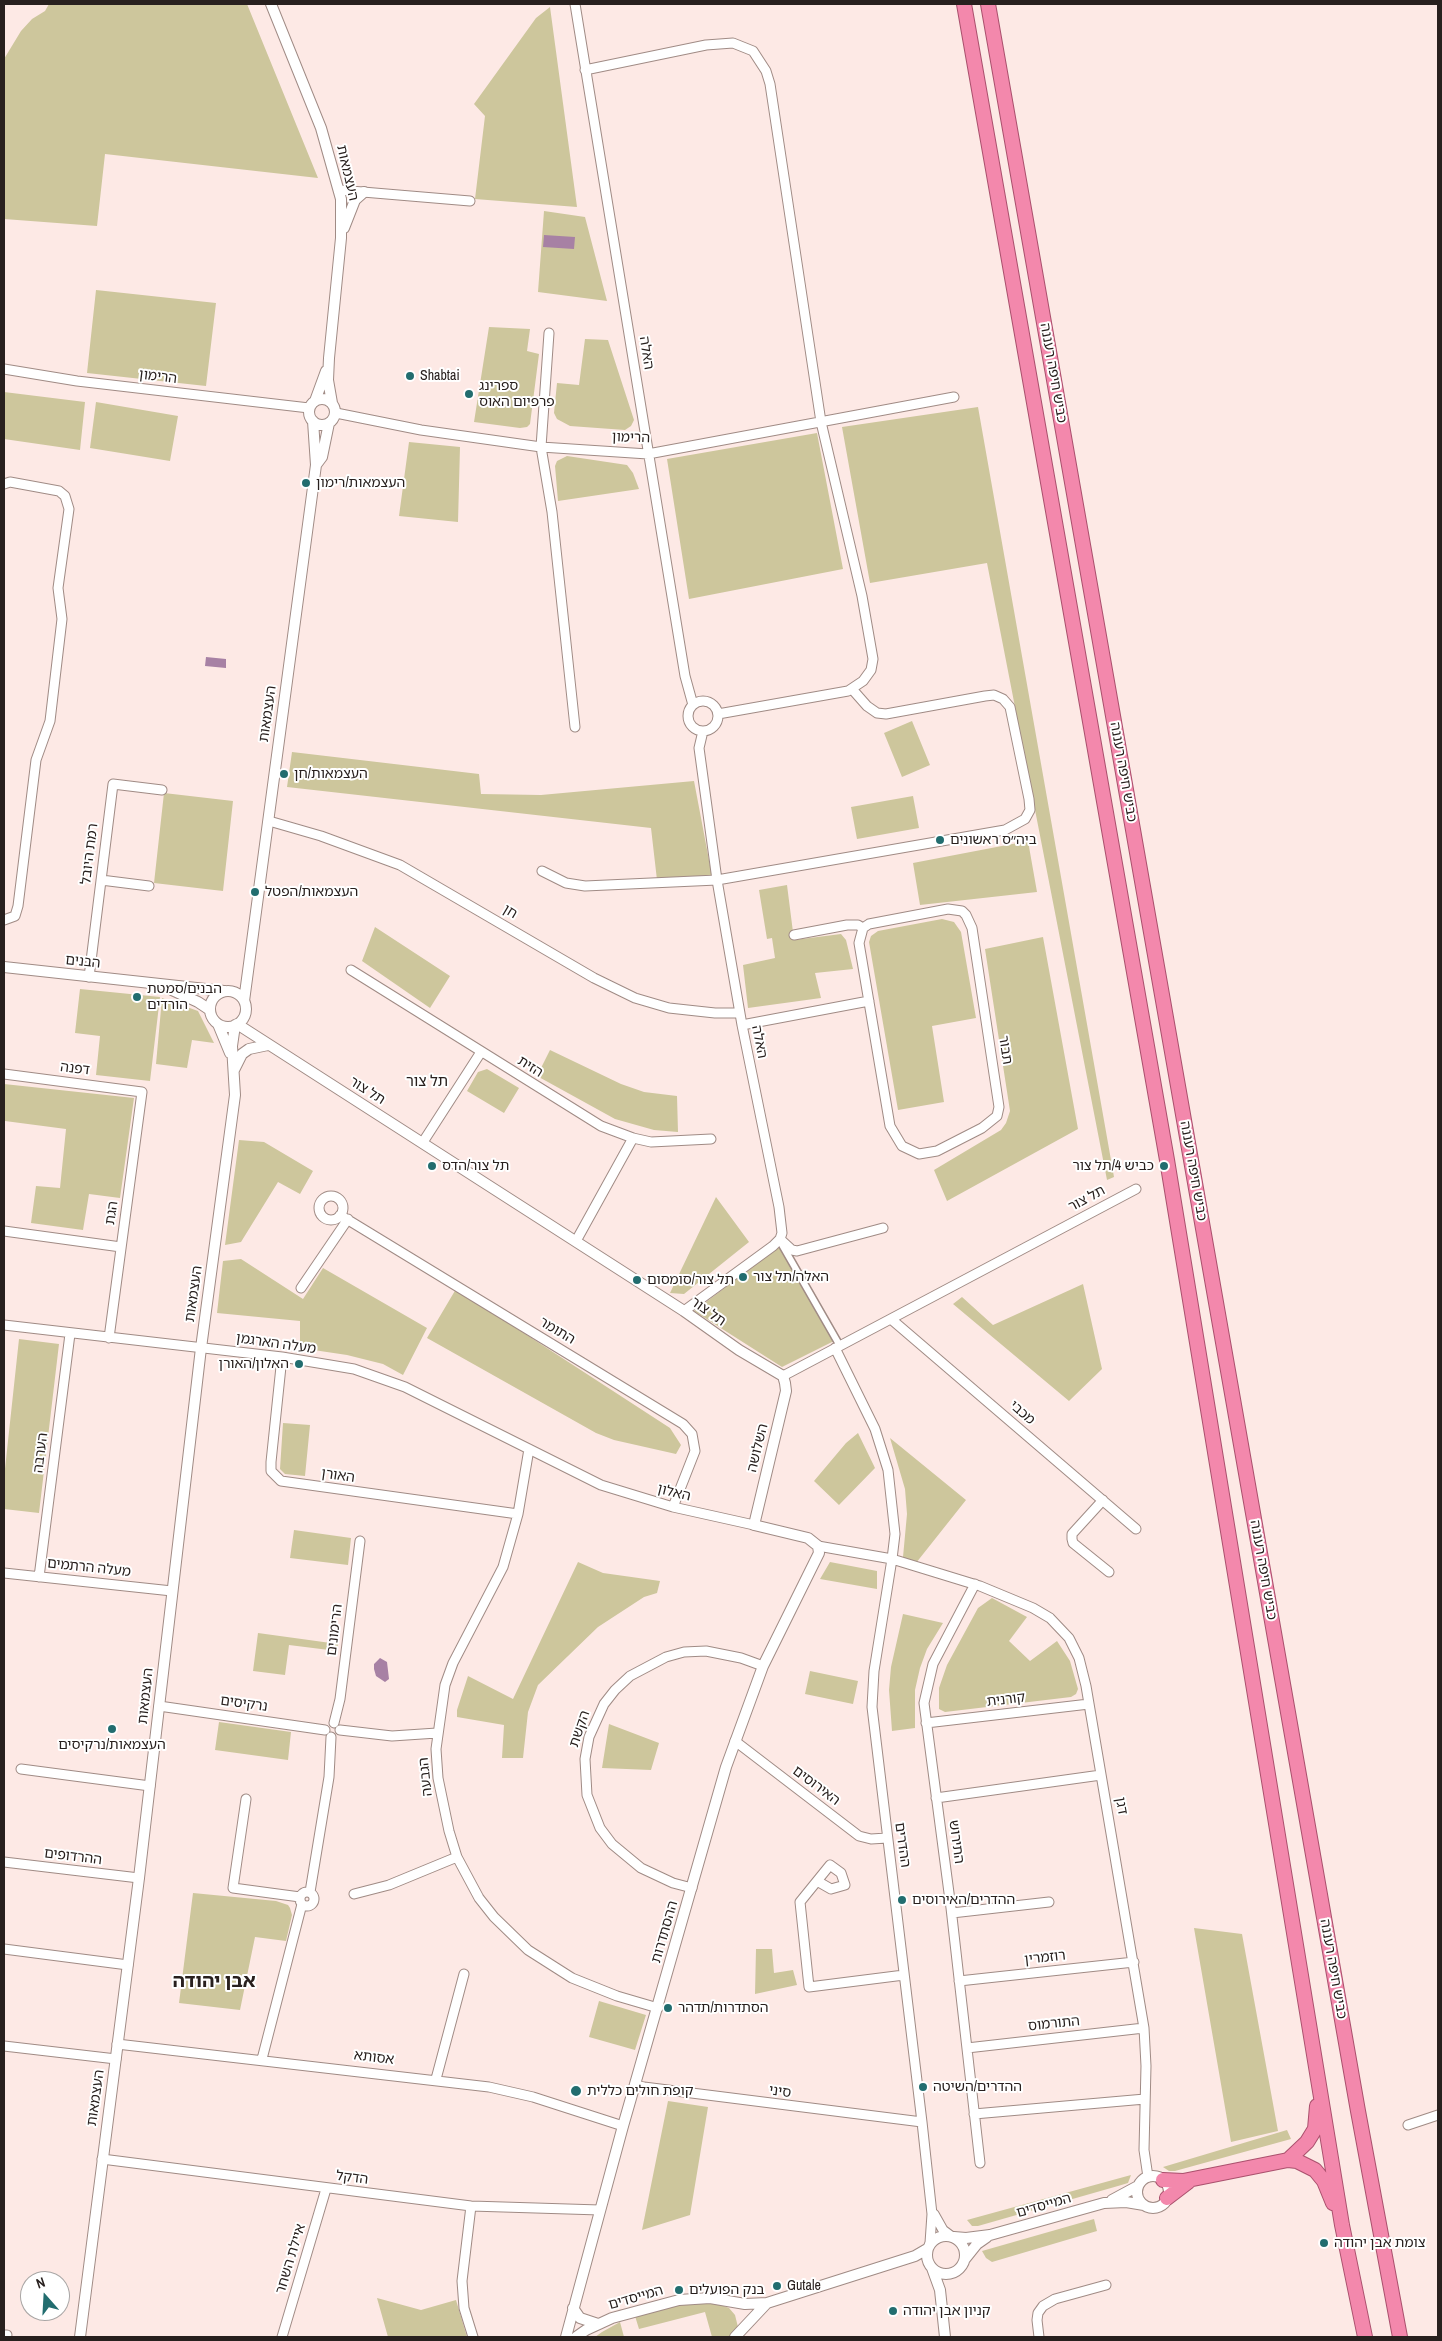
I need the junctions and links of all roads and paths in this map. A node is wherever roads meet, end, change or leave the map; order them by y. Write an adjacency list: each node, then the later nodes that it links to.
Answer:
1 (271, 4): 6 (street, העצמאות)
2 (575, 4): 5 (street, האלה)
3 (964, 4): 129 (highway, כביש חיפה רעננה)
4 (988, 4): 175 (highway, כביש חיפה רעננה)
5 (585, 70): 17 (street); 20 (street, האלה)
6 (339, 190): 7 (street); 9 (street, העצמאות)
7 (364, 192): 8 (street); 9 (street)
8 (470, 201)
9 (341, 238): 11 (street, העצמאות)
10 (549, 333): 19 (street)
11 (329, 358): 14 (street, העצמאות); 15 (street, העצמאות)
12 (4, 369): 14 (street, הרימון)
13 (954, 397): 17 (street, הרימון)
14 (312, 404): 15 (street); 16 (street)
15 (334, 408): 18 (street); 19 (street, הרימון)
16 (313, 421): 18 (street); 21 (street, העצמאות)
17 (821, 422): 20 (street, הרימון); 23 (street)
18 (329, 424): 21 (street, העצמאות)
19 (541, 447): 20 (street, הרימון); 26 (street)
20 (648, 454): 24 (street, האלה)
21 (316, 465): 29 (street, העצמאות)
22 (4, 484): 34 (street)
23 (852, 689): 25 (street); 32 (street)
24 (693, 705): 25 (street); 27 (street)
25 (718, 714): 27 (street)
26 (575, 727)
27 (703, 731): 32 (street, האלה)
28 (162, 790): 31 (street, רמת היובל)
29 (269, 821): 38 (street, העצמאות); 46 (street, חן)
30 (542, 871): 32 (street)
31 (101, 880): 33 (street); 40 (street, רמת היובל)
32 (717, 880): 46 (street, האלה)
33 (149, 886)
34 (4, 920)
35 (863, 928): 36 (street); 43 (street, תבור); 43 (street, תבור)
36 (794, 935)
37 (4, 967): 40 (street, הבנים)
38 (250, 967): 42 (street, העצמאות); 44 (street, העצמאות)
39 (351, 970): 52 (street, הזית)
40 (89, 977): 41 (street, הבנים)
41 (160, 985): 42 (street, הבנים); 45 (street, הבנים)
42 (228, 991): 44 (street); 45 (street)
43 (868, 1001): 50 (street)
44 (244, 1002): 47 (street)
45 (210, 1010): 48 (street)
46 (740, 1012): 50 (street, האלה)
47 (245, 1013): 49 (street); 53 (street, תל צור)
48 (218, 1024): 49 (street); 54 (street, העצמאות)
49 (236, 1025): 51 (street, תל צור); 54 (street, העצמאות)
50 (742, 1025): 64 (street, האלה)
51 (268, 1045): 53 (street, תל צור); 55 (street)
52 (481, 1052): 58 (street, הזית); 60 (street)
53 (281, 1053): 60 (street, תל צור)
54 (232, 1059): 55 (street, העצמאות)
55 (234, 1071): 74 (street, העצמאות)
56 (4, 1074): 57 (street, דפנה)
57 (142, 1092): 66 (street, הגת)
58 (633, 1138): 59 (street, הזית); 65 (street)
59 (711, 1139)
60 (423, 1142): 65 (street, תל צור)
61 (1136, 1188): 69 (street, תל צור)
62 (883, 1228): 64 (street)
63 (4, 1231): 66 (street)
64 (780, 1240): 68 (street); 73 (street)
65 (576, 1241): 68 (street, תל צור)
66 (121, 1247): 72 (street, הגת)
67 (300, 1288): 79 (street, התומר)
68 (684, 1312): 76 (street, תל צור)
69 (891, 1319): 73 (street, תל צור); 78 (street, מכבי)
70 (4, 1325): 71 (street, מעלה הארגמן)
71 (70, 1334): 72 (street, מעלה הארגמן); 88 (street, הערבה)
72 (109, 1338): 74 (street, מעלה הארגמן)
73 (838, 1347): 76 (street, תל צור); 85 (street, ההדרים)
74 (201, 1348): 75 (street, מעלה הארגמן); 90 (street, העצמאות)
75 (282, 1358): 77 (street, מעלה הארגמן); 80 (street, האורן)
76 (783, 1376): 81 (street, השלושה)
77 (529, 1449): 79 (street, האלון); 80 (street, הגבעה)
78 (1103, 1500): 82 (street, מכבי); 86 (street)
79 (673, 1507): 81 (street, האלון)
80 (518, 1514): 97 (street, הגבעה)
81 (754, 1525): 84 (street, האלון)
82 (1136, 1529)
83 (360, 1541): 95 (street, הרימונים)
84 (818, 1546): 85 (street); 91 (street, ההסתדרות)
85 (892, 1559): 89 (street, דגן); 105 (street, ההדרים)
86 (1110, 1572)
87 (4, 1573): 88 (street, מעלה הרתמים)
88 (39, 1577): 90 (street, מעלה הרתמים)
89 (975, 1584): 92 (street, דגן); 94 (street, התירוש)
90 (172, 1591): 93 (street, העצמאות)
91 (763, 1666): 99 (street, ההסתדרות); 110 (street, הקשת)
92 (1089, 1704): 94 (street, קורנית); 101 (street, דגן)
93 (159, 1706): 96 (street, נרקיסים); 102 (street, העצמאות)
94 (926, 1723): 103 (street, התירוש)
95 (337, 1726): 96 (street); 97 (street); 98 (street)
96 (325, 1730): 98 (street)
97 (437, 1734): 106 (street, הגבעה)
98 (331, 1737): 112 (street)
99 (735, 1741): 105 (street, האירוסים); 110 (street, ההסתדרות)
100 (21, 1769): 102 (street)
101 (1102, 1775): 103 (street); 116 (street, דגן)
102 (150, 1786): 108 (street, העצמאות)
103 (936, 1798): 114 (street, התירוש)
104 (246, 1799): 112 (street)
105 (887, 1838): 119 (street, ההדרים)
106 (457, 1857): 111 (street); 121 (street, הגבעה)
107 (4, 1862): 108 (street, ההרדופים)
108 (140, 1878): 117 (street, העצמאות)
109 (817, 1881): 119 (street)
110 (692, 1888): 121 (street, ההסתדרות)
111 (354, 1894)
112 (301, 1900): 127 (street)
113 (1049, 1902): 114 (street)
114 (952, 1913): 120 (street, התירוש)
115 (4, 1948): 117 (street)
116 (1134, 1962): 120 (street, רוזמרין); 122 (street, דגן)
117 (128, 1965): 123 (street, העצמאות)
118 (464, 1974): 128 (street)
119 (904, 1975): 134 (street, ההדרים)
120 (959, 1981): 125 (street, התירוש)
121 (658, 2008): 130 (street, ההסתדרות)
122 (1144, 2028): 125 (street, התורמוס); 131 (street, דגן)
123 (117, 2044): 126 (street, העצמאות); 127 (street, אסותא)
124 (4, 2046): 126 (street)
125 (967, 2048): 132 (street, התירוש)
126 (116, 2059): 137 (street, העצמאות)
127 (262, 2059): 128 (street, אסותא)
128 (436, 2079): 136 (street, אסותא)
129 (1318, 2079): 138 (highway); 151 (highway, כביש חיפה רעננה)
130 (635, 2084): 134 (street, סיני); 136 (street, ההסתדרות)
131 (1145, 2099): 132 (street); 140 (street, דגן)
132 (974, 2114): 139 (street, התירוש)
133 (1438, 2115): 135 (street)
134 (922, 2122): 149 (street, ההדרים)
135 (1408, 2125)
136 (623, 2126): 150 (street, ההסתדרות)
137 (102, 2159): 144 (street, הדקל); 166 (street, העצמאות)
138 (1288, 2160): 141 (highway); 151 (highway)
139 (980, 2163)
140 (1148, 2177): 142 (street); 143 (street, המייסדים)
141 (1193, 2179): 142 (highway); 145 (highway)
142 (1163, 2180): 145 (street)
143 (1138, 2186): 146 (street, המייסדים); 147 (street)
144 (326, 2188): 148 (street, הדקל); 167 (street, איילת השחר)
145 (1167, 2198): 147 (street, המייסדים)
146 (1104, 2203): 147 (street, המייסדים); 152 (street, המייסדים)
147 (1144, 2205)
148 (470, 2206): 150 (street, הדקל); 168 (street)
149 (932, 2209): 153 (street, ההדרים); 154 (street, ההדרים)
150 (600, 2210): 162 (street, ההסתדרות)
151 (1342, 2225): 174 (highway, כביש חיפה רעננה)
152 (990, 2235): 153 (street, המייסדים); 156 (street, המייסדים)
153 (952, 2237): 154 (street); 156 (street)
154 (929, 2246): 155 (street, המייסדים); 157 (street)
155 (906, 2259): 157 (street); 161 (street, המייסדים)
156 (965, 2259): 158 (street)
157 (930, 2266): 158 (street); 163 (street)
158 (953, 2273): 163 (street)
159 (1106, 2285): 173 (street)
160 (732, 2302): 161 (street, המייסדים); 164 (street, המייסדים); 165 (street)
161 (767, 2303): 165 (street, המייסדים)
162 (573, 2308): 164 (street); 169 (street, ההסתדרות)
163 (944, 2310): 172 (street)
164 (598, 2324): 170 (street, המייסדים)
165 (746, 2324): 171 (street, המייסדים)
166 (80, 2337)
167 (282, 2337)
168 (473, 2337)
169 (566, 2337)
170 (576, 2337)
171 (735, 2337)
172 (945, 2337)
173 (1039, 2337)
174 (1365, 2337)
175 (1400, 2337)

